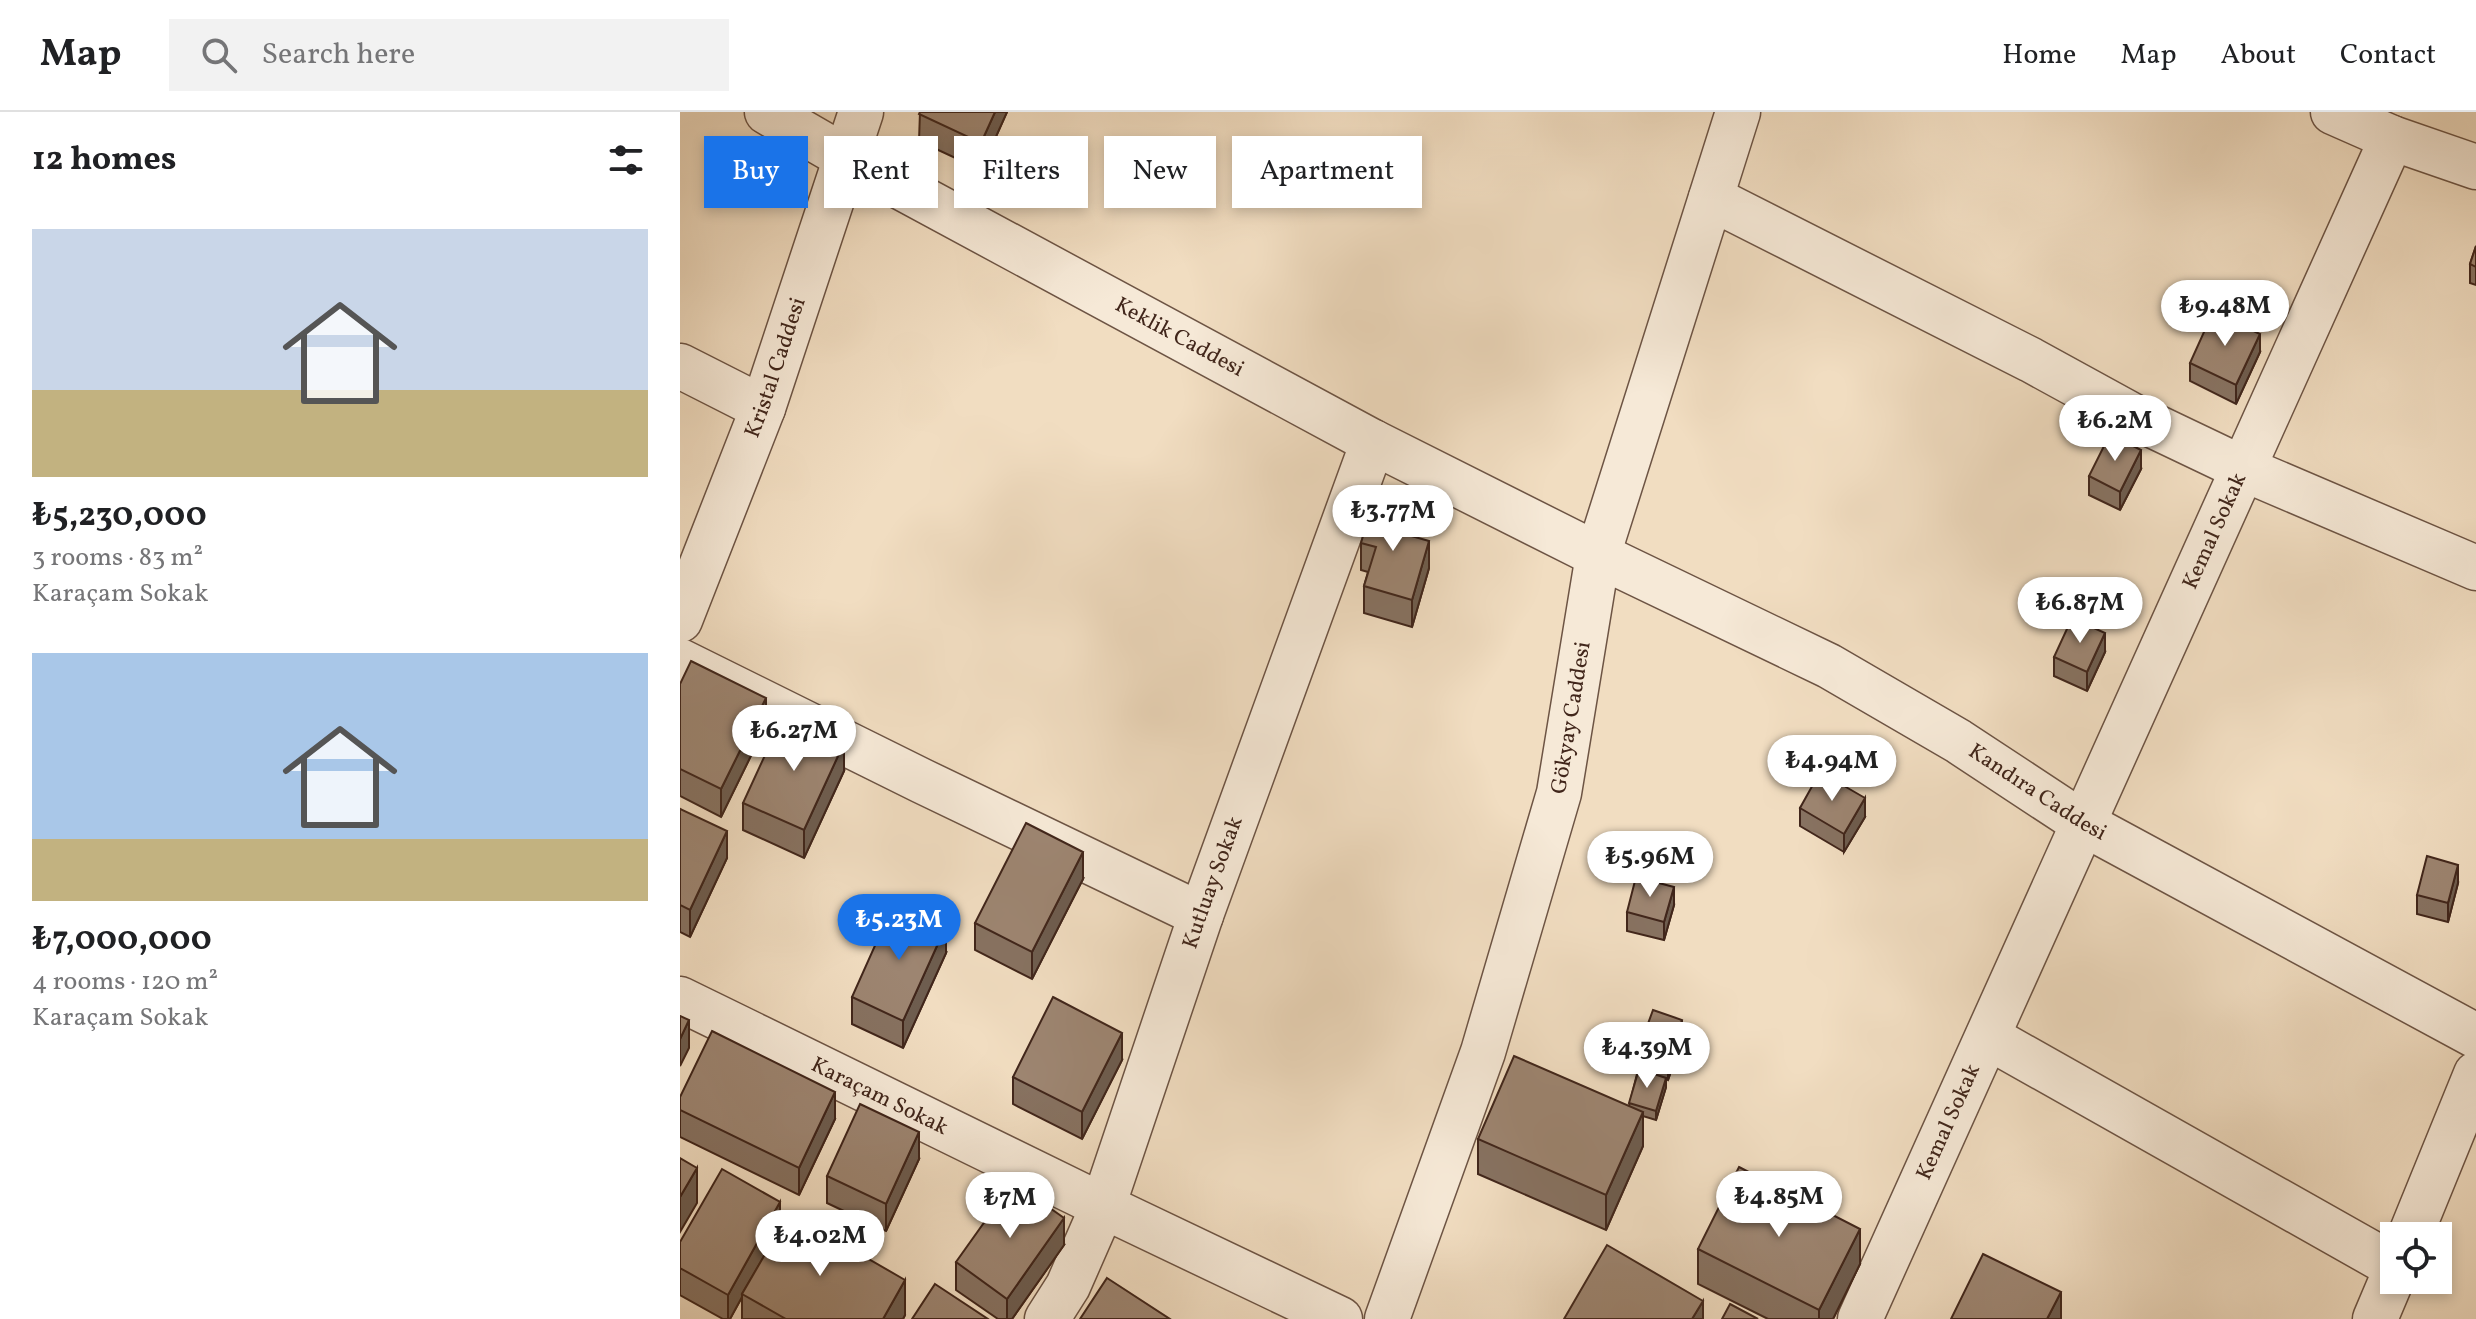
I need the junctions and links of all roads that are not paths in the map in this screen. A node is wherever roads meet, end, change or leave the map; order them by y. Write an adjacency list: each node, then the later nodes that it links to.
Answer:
1 (767, 112): 7 (street, Keklik Caddesi)
2 (861, 112): 5 (street, Kristal Caddesi)
3 (1738, 112): 9 (street, Gökyay Caddesi)
4 (2333, 112): 6 (street)
5 (852, 136)
6 (2392, 138): 8 (street); 15 (street, Kemal Sokak)
7 (824, 145)
8 (2476, 167)
9 (1711, 198): 15 (street); 16 (street, Gökyay Caddesi)
10 (938, 207): 14 (street, Keklik Caddesi)
11 (828, 208): 13 (street, Kristal Caddesi)
12 (680, 366): 13 (street)
13 (763, 408): 18 (street, Kristal Caddesi)
14 (1373, 442): 16 (street, Keklik Caddesi); 21 (street, Kutluay Sokak)
15 (2244, 469): 17 (street); 20 (street, Kemal Sokak)
16 (1598, 555): 20 (street, Kandıra Caddesi); 32 (street, Gökyay Caddesi)
17 (2476, 568)
18 (680, 620)
19 (680, 661): 21 (street)
20 (2084, 824): 23 (street, Kandıra Caddesi); 24 (street, Kemal Sokak)
21 (1201, 915): 26 (street, Kutluay Sokak)
22 (680, 999): 26 (street, Karaçam Sokak)
23 (2476, 1036)
24 (1988, 1037): 28 (street); 33 (street, Kemal Sokak)
25 (2476, 1074): 27 (street)
26 (1103, 1206): 30 (street, Kutluay Sokak); 31 (street, Karaçam Sokak)
27 (2416, 1222)
28 (2380, 1258)
29 (2386, 1294): 34 (street)
30 (1047, 1319)
31 (1340, 1319)
32 (1387, 1319)
33 (1860, 1319)
34 (2375, 1319)

